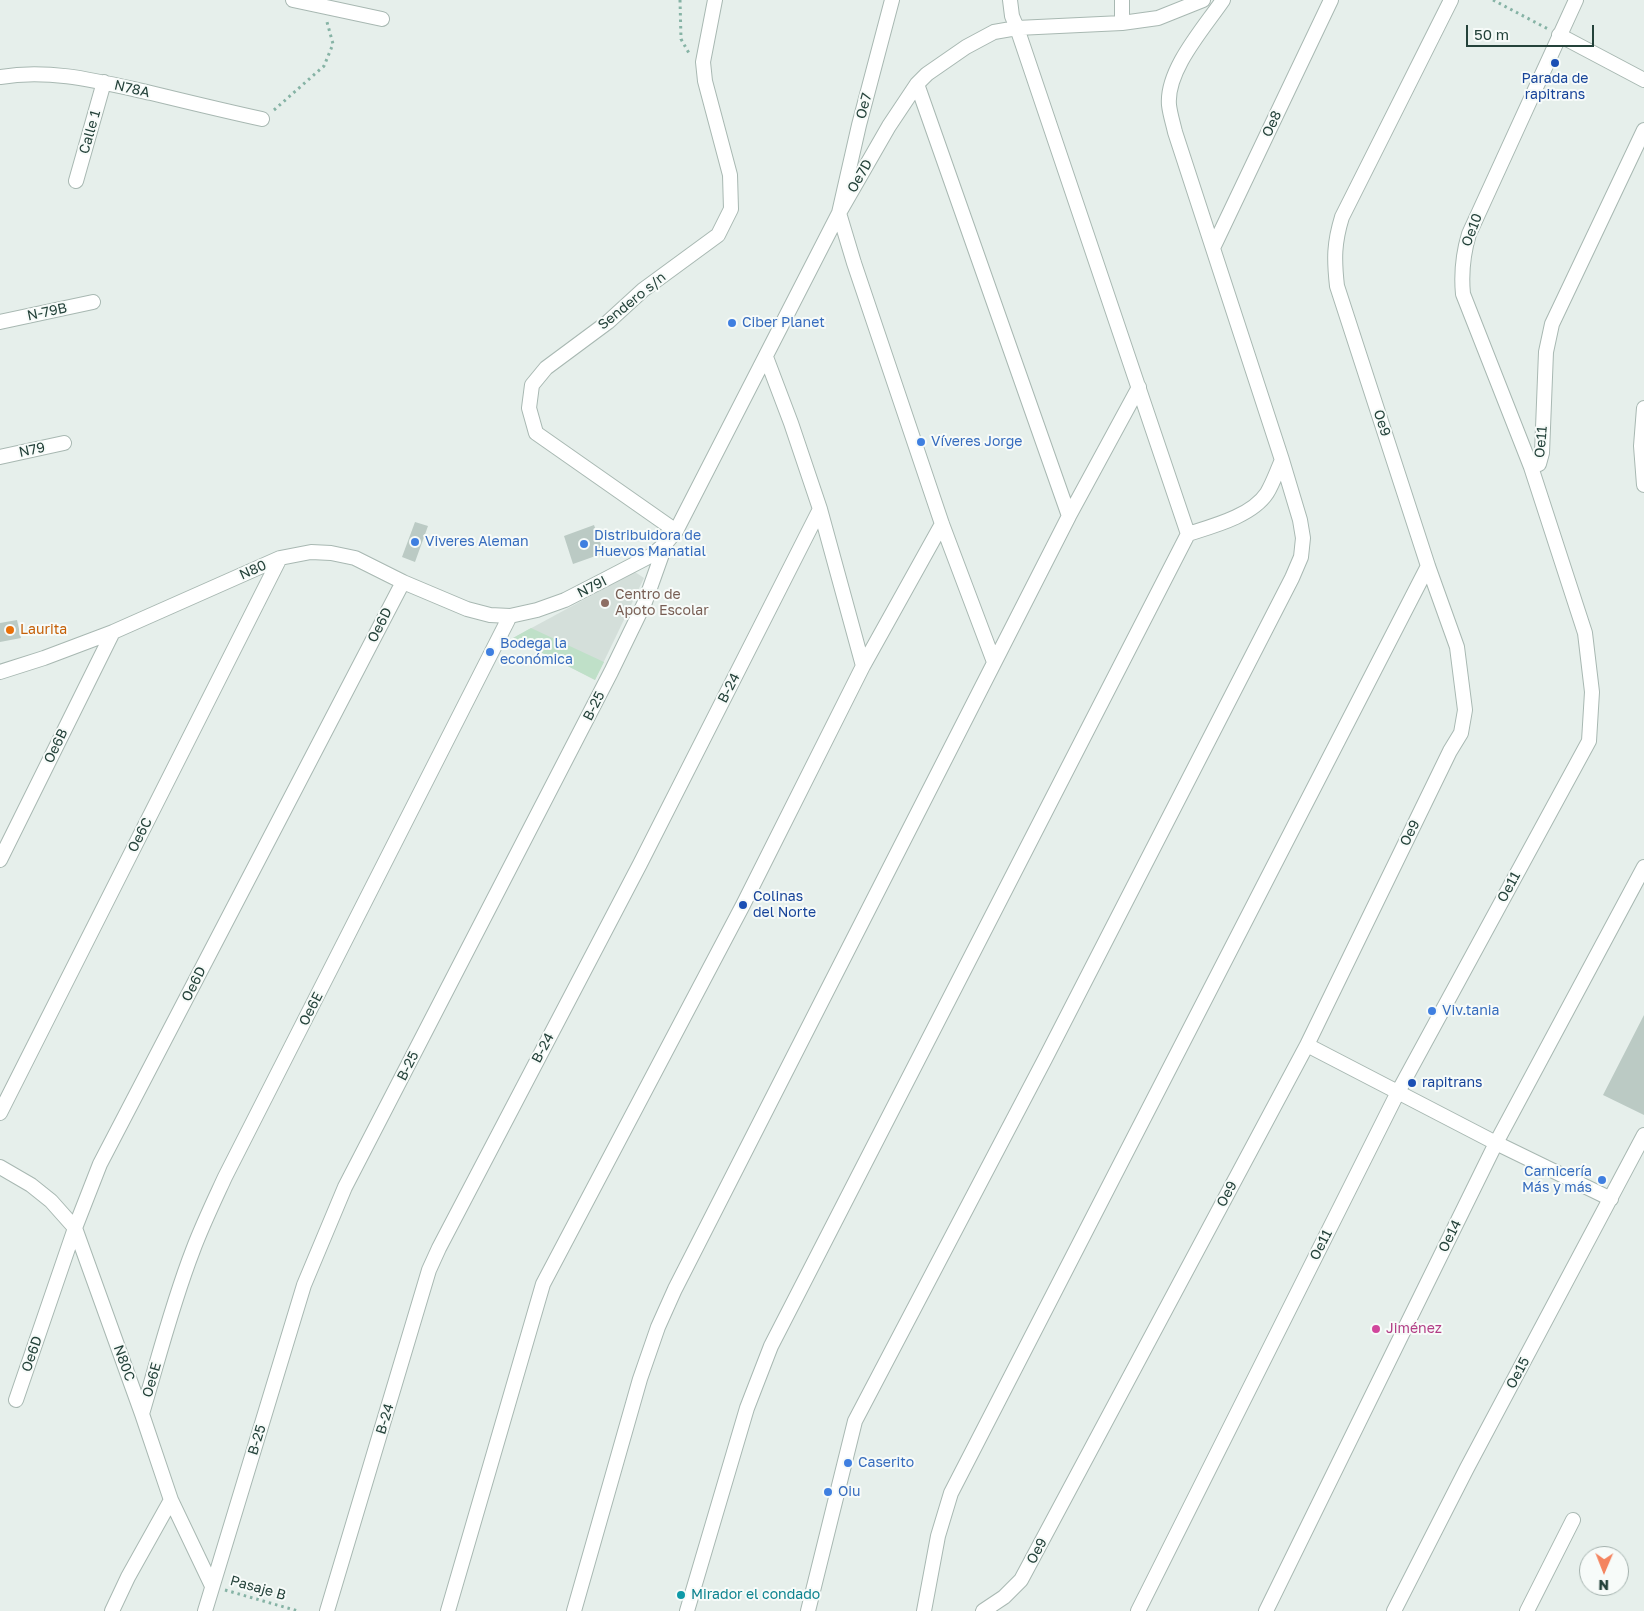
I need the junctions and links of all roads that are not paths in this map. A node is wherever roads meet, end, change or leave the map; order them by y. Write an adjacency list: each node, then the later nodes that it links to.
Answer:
1 (293, 0): 11 (street)
2 (715, 0): 37 (street, Sendero s/n)
3 (892, 0): 22 (street, Oe7)
4 (1010, 0): 13 (street)
5 (1122, 0): 12 (street)
6 (1203, 0): 12 (street, Oe7D)
7 (1223, 0): 23 (street)
8 (1331, 0): 23 (street, Oe8)
9 (1451, 0): 41 (street, Oe9)
10 (1576, 0): 14 (street, Oe10)
11 (382, 19)
12 (1122, 24): 13 (street, Oe7D)
13 (1017, 28): 18 (street, Oe7D); 27 (street)
14 (1559, 35): 16 (street); 32 (street, Oe10)
15 (0, 76): 17 (street, N78A)
16 (1644, 80)
17 (104, 82): 19 (street, N78A); 21 (street, Calle 1)
18 (918, 84): 22 (street, Oe7D); 35 (street)
19 (262, 119)
20 (1644, 130): 32 (street, Oe11)
21 (76, 181)
22 (839, 213): 26 (street, Oe7D); 36 (street)
23 (1213, 248): 31 (street)
24 (93, 302): 25 (street, N-79B)
25 (0, 322)
26 (766, 357): 34 (street); 37 (street, Oe7D)
27 (1139, 387): 35 (street); 38 (street)
28 (1644, 408): 33 (street)
29 (64, 443): 30 (street, N79)
30 (0, 457)
31 (1282, 460): 38 (street); 69 (street)
32 (1531, 467): 51 (street, Oe11)
33 (1644, 485)
34 (820, 509): 46 (street); 65 (street, B-24)
35 (1069, 516): 45 (street)
36 (942, 524): 45 (street); 46 (street)
37 (676, 531): 39 (street, Oe7D)
38 (1188, 534): 68 (street)
39 (666, 543): 43 (street, N79I); 62 (street, B-25)
40 (280, 558): 42 (street, N80); 44 (street, N80); 52 (street, Oe6C)
41 (1428, 566): 50 (street, Oe9); 70 (street)
42 (403, 582): 43 (street, N80); 57 (street, Oe6D)
43 (510, 616): 59 (street, Oe6E)
44 (113, 632): 47 (street, N80); 48 (street, Oe6B)
45 (994, 662): 67 (street)
46 (863, 666): 66 (street)
47 (0, 672)
48 (0, 860)
49 (1644, 867): 54 (street, Oe14)
50 (1307, 1045): 51 (street); 71 (street, Oe9)
51 (1398, 1092): 54 (street); 72 (street, Oe11)
52 (0, 1113)
53 (1644, 1135): 56 (street, Oe15)
54 (1496, 1143): 56 (street); 73 (street, Oe14)
55 (0, 1166): 57 (street, N80C)
56 (1611, 1200): 74 (street, Oe15)
57 (75, 1228): 58 (street, Oe6D); 59 (street, N80C)
58 (16, 1400)
59 (142, 1414): 60 (street, N80C)
60 (171, 1500): 62 (street, N80C); 63 (street)
61 (1573, 1520): 75 (street)
62 (212, 1586): 64 (street, B-25)
63 (112, 1611)
64 (205, 1611)
65 (327, 1611)
66 (448, 1611)
67 (574, 1611)
68 (688, 1611)
69 (808, 1611)
70 (924, 1611)
71 (983, 1611)
72 (1138, 1611)
73 (1266, 1611)
74 (1394, 1611)
75 (1527, 1611)

